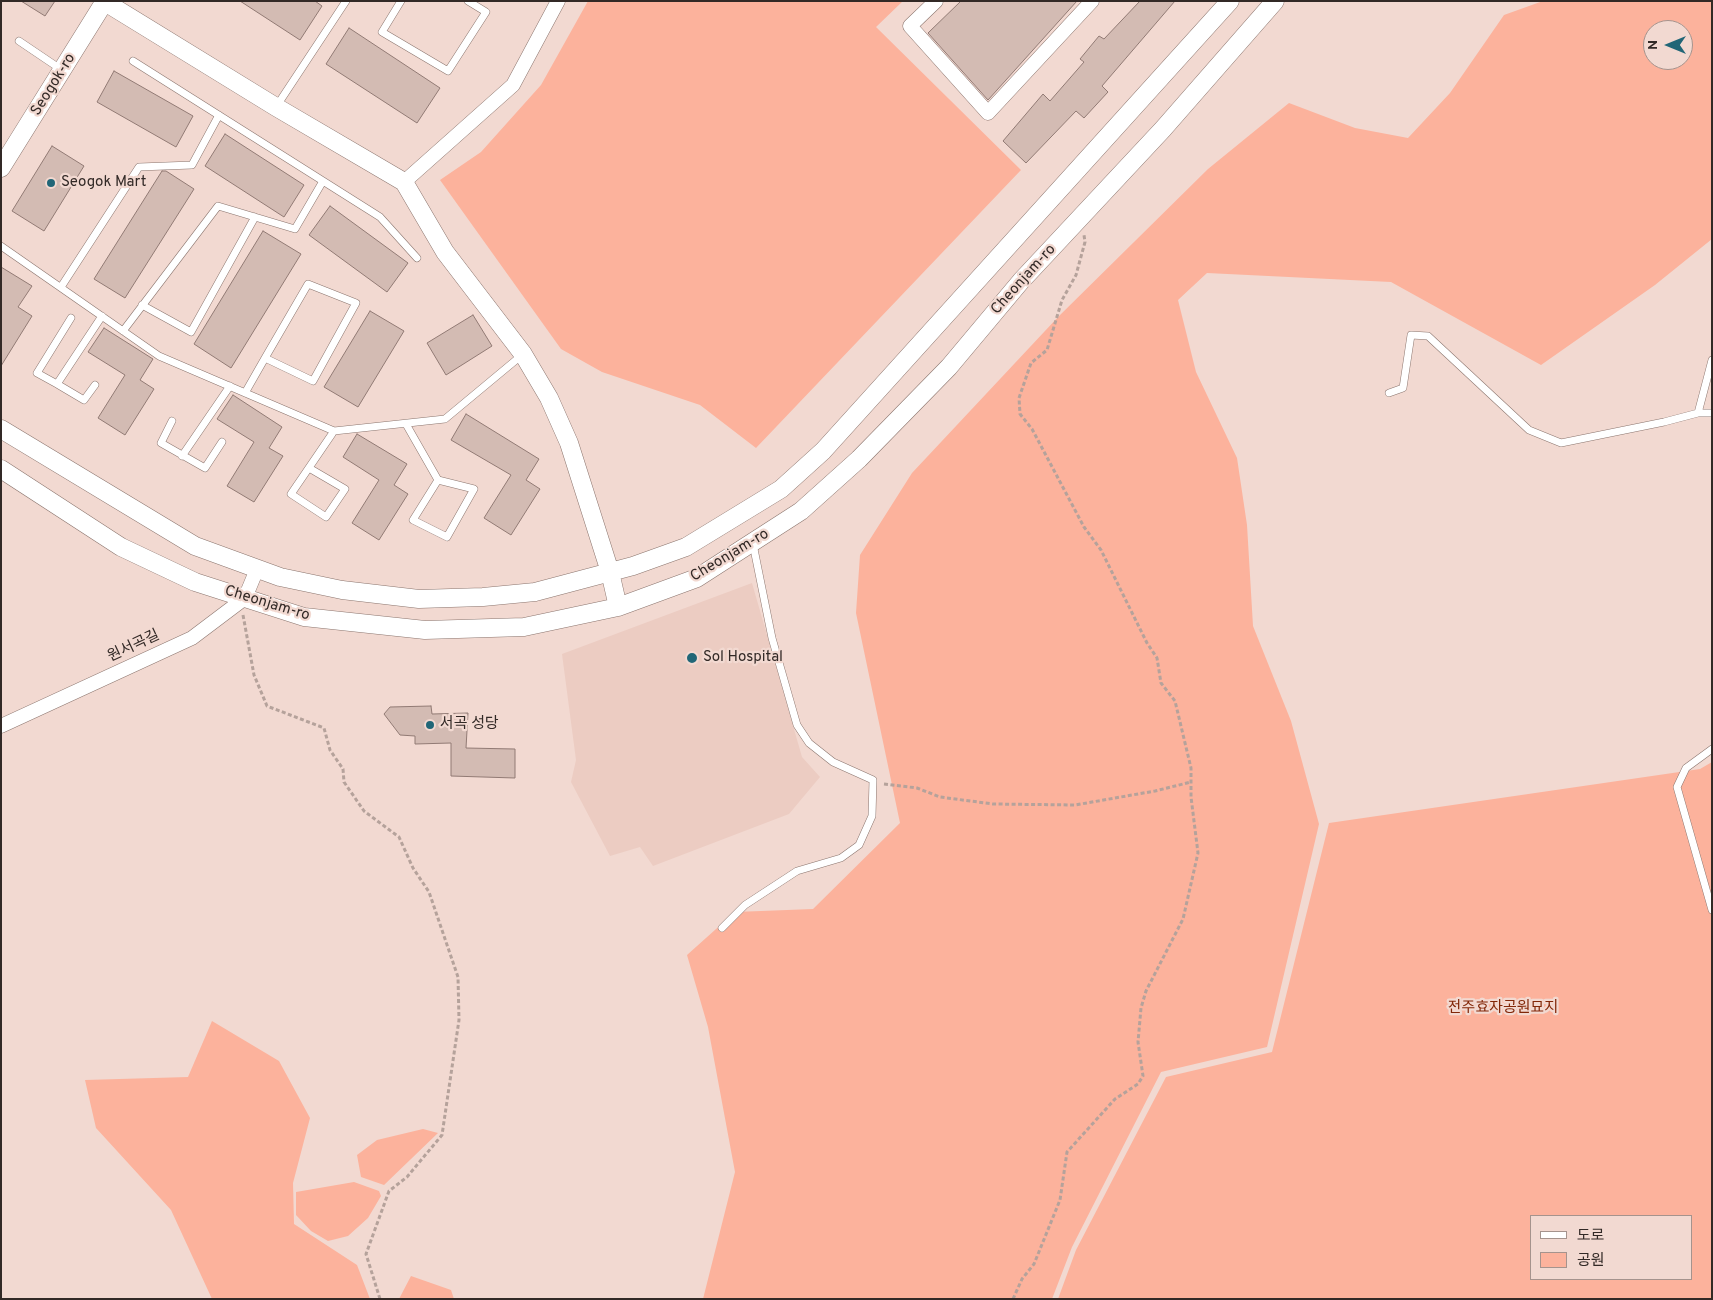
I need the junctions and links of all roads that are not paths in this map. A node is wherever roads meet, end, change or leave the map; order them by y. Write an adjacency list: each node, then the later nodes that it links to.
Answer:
1 (346, 1): 13 (lane)
2 (401, 1): 3 (lane)
3 (468, 1)
4 (558, 1): 17 (street)
5 (936, 1): 6 (street)
6 (1092, 1)
7 (1230, 1): 47 (street, Cheonjam-ro)
8 (1275, 1): 45 (street, Cheonjam-ro)
9 (105, 2): 12 (street, Seogok-ro); 13 (street)
10 (19, 41): 12 (lane)
11 (133, 61): 14 (lane)
12 (63, 70): 15 (street, Seogok-ro)
13 (276, 108): 17 (street)
14 (219, 115): 16 (lane); 21 (lane)
15 (3, 160)
16 (323, 181): 18 (lane); 20 (lane)
17 (404, 182): 26 (street)
18 (255, 217): 22 (lane); 22 (lane)
19 (1, 246): 21 (lane)
20 (417, 258)
21 (61, 287): 23 (lane)
22 (142, 305): 25 (lane)
23 (102, 316): 25 (lane); 29 (lane)
24 (71, 318): 29 (lane)
25 (123, 330): 31 (lane)
26 (523, 354): 37 (lane); 47 (street)
27 (265, 358): 27 (lane); 32 (lane)
28 (1712, 360): 34 (lane)
29 (57, 384): 30 (lane)
30 (95, 385)
31 (230, 386): 32 (lane); 41 (lane)
32 (245, 393): 39 (lane)
33 (1389, 393): 34 (lane)
34 (1698, 413): 35 (lane)
35 (1712, 413)
36 (172, 421): 41 (lane)
37 (406, 424): 39 (lane); 44 (lane)
38 (1, 429): 46 (street, Cheonjam-ro)
39 (334, 431): 42 (lane)
40 (222, 442): 41 (lane)
41 (182, 456)
42 (309, 468): 42 (lane)
43 (1, 469): 48 (street, Cheonjam-ro)
44 (438, 480): 44 (lane)
45 (753, 544): 49 (street, Cheonjam-ro); 53 (lane)
46 (257, 569): 47 (street, Cheonjam-ro); 48 (street)
47 (610, 572): 49 (street)
48 (243, 601): 49 (street, Cheonjam-ro); 50 (street, 원서곡길)
49 (618, 607)
50 (1, 726)
51 (1712, 749): 52 (lane)
52 (1712, 910)
53 (722, 928)

